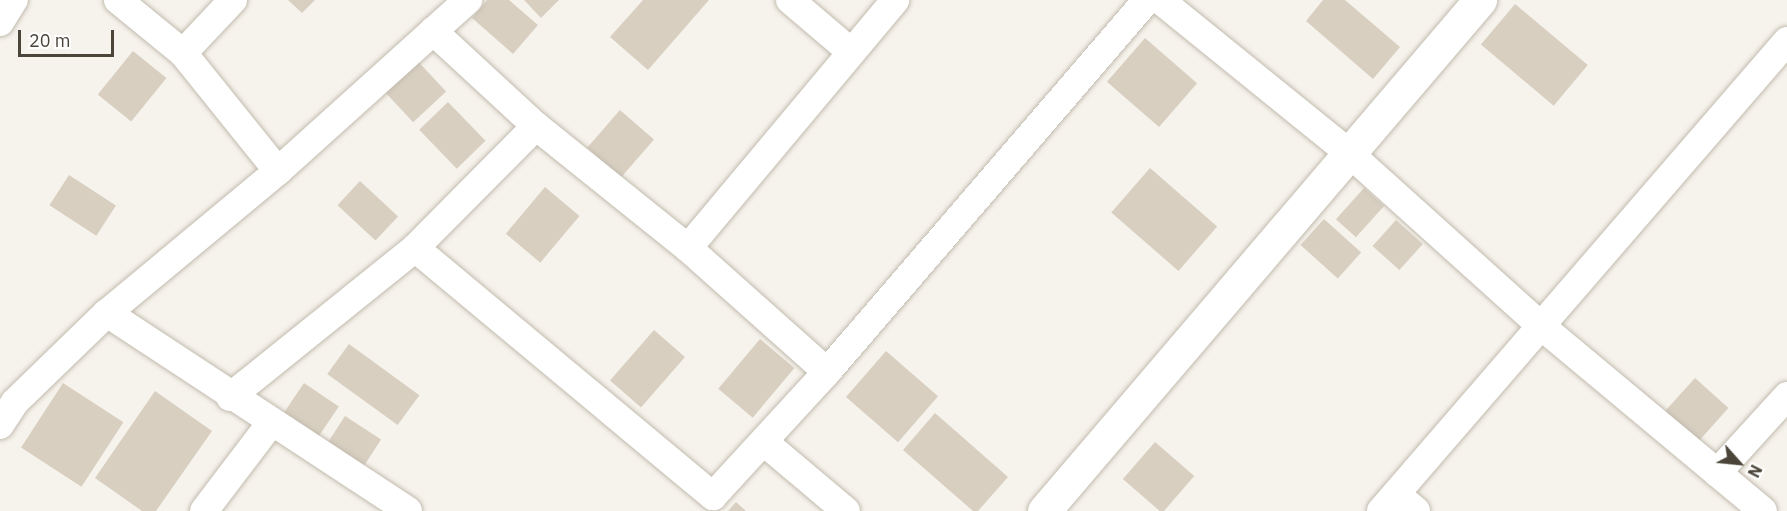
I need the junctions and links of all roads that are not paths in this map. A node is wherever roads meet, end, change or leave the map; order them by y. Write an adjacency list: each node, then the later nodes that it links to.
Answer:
1 (14, 0): 10 (street)
2 (117, 0): 14 (street)
3 (233, 0): 14 (street)
4 (468, 0): 11 (street)
5 (789, 0): 13 (street)
6 (895, 0): 13 (street)
7 (1147, 0): 22 (street)
8 (1160, 0): 16 (street)
9 (1480, 0): 16 (street)
10 (0, 22)
11 (433, 31): 15 (street); 17 (street)
12 (1787, 40): 21 (street)
13 (851, 52): 19 (street)
14 (183, 53): 17 (street)
15 (536, 126): 18 (street); 19 (street)
16 (1349, 153): 21 (street); 34 (street)
17 (278, 171): 20 (street)
18 (415, 248): 24 (street); 29 (street)
19 (688, 248): 22 (street)
20 (107, 313): 24 (street); 25 (street)
21 (1540, 325): 28 (street); 30 (street)
22 (827, 372): 27 (street)
23 (1787, 396): 28 (street)
24 (230, 397): 26 (street)
25 (5, 406)
26 (270, 424): 31 (street); 32 (street)
27 (764, 442): 29 (street); 33 (street)
28 (1717, 473): 35 (street)
29 (706, 504)
30 (1398, 505)
31 (204, 511)
32 (408, 511)
33 (846, 511)
34 (1044, 511)
35 (1763, 511)

